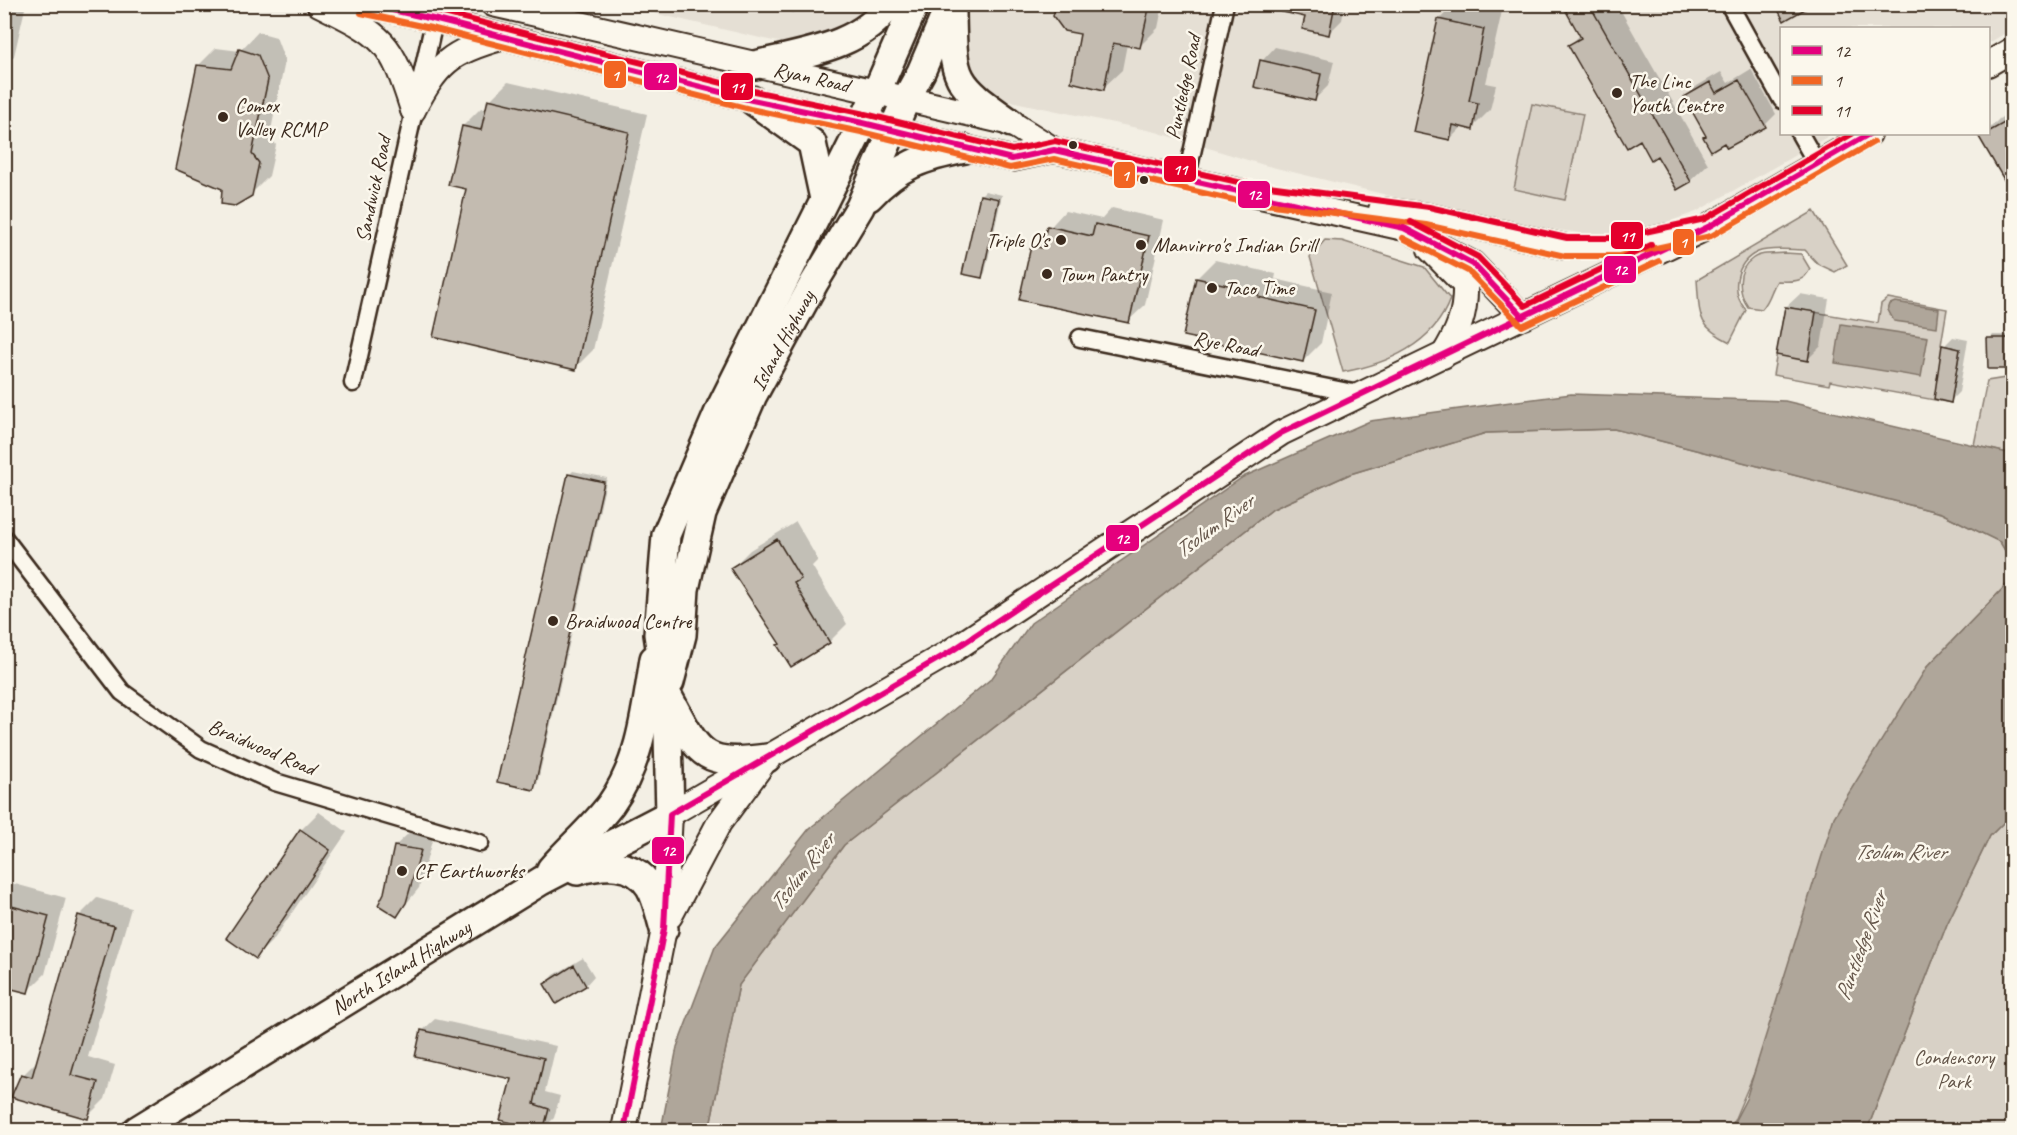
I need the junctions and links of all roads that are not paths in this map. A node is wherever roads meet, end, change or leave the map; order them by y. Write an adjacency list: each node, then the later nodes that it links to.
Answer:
1 (319, 4): 18 (main road)
2 (363, 4): 9 (main road, Ryan Road)
3 (493, 4): 13 (main road, Ryan Road)
4 (889, 4): 13 (main road)
5 (915, 4): 14 (main road, Island Highway)
6 (951, 4): 16 (main road, Island Highway); 20 (main road)
7 (1225, 4): 27 (street, Puntledge Road)
8 (1729, 4): 15 (street)
9 (436, 12): 10 (main road, Ryan Road); 18 (street, Sandwick Road)
10 (504, 37): 17 (main road, Ryan Road); 18 (main road)
11 (2013, 50): 12 (main road)
12 (1990, 63)
13 (755, 65): 14 (main road, Ryan Road)
14 (875, 91): 16 (main road, Ryan Road); 19 (main road, Island Highway)
15 (1780, 96)
16 (906, 99): 20 (main road, Ryan Road); 21 (main road, Island Highway)
17 (752, 100): 19 (main road, Ryan Road); 29 (main road)
18 (413, 110): 36 (street, Sandwick Road)
19 (863, 123): 21 (main road, Ryan Road); 29 (main road, Island Highway)
20 (1011, 123): 25 (main road, Ryan Road)
21 (893, 132): 24 (main road, Ryan Road); 30 (main road, Island Highway)
22 (1801, 135): 26 (street)
23 (1867, 135): 26 (main road)
24 (965, 149): 25 (main road, Ryan Road); 30 (main road)
25 (1054, 150): 27 (main road, Ryan Road)
26 (1817, 164): 31 (main road)
27 (1186, 180): 28 (main road, Ryan Road)
28 (1236, 191): 31 (main road); 32 (main road, Ryan Road)
29 (824, 199): 39 (main road, Island Highway)
30 (860, 207): 40 (main road, Island Highway)
31 (1708, 227): 33 (main road)
32 (1404, 228): 33 (main road, Ryan Road); 35 (main road)
33 (1523, 318): 35 (main road)
34 (1080, 338): 37 (street, Rye Road)
35 (1443, 356): 37 (main road)
36 (353, 383)
37 (1364, 395): 41 (main road)
38 (4, 538): 43 (street, Braidwood Road)
39 (658, 634): 40 (main road, Island Highway); 44 (main road)
40 (667, 694): 41 (main road); 42 (main road, Island Highway)
41 (767, 758): 42 (main road); 45 (main road)
42 (670, 814): 44 (main road, North Island Highway); 45 (main road)
43 (480, 843)
44 (541, 881): 45 (main road); 46 (main road, North Island Highway)
45 (664, 929): 47 (main road)
46 (137, 1131)
47 (624, 1131)

